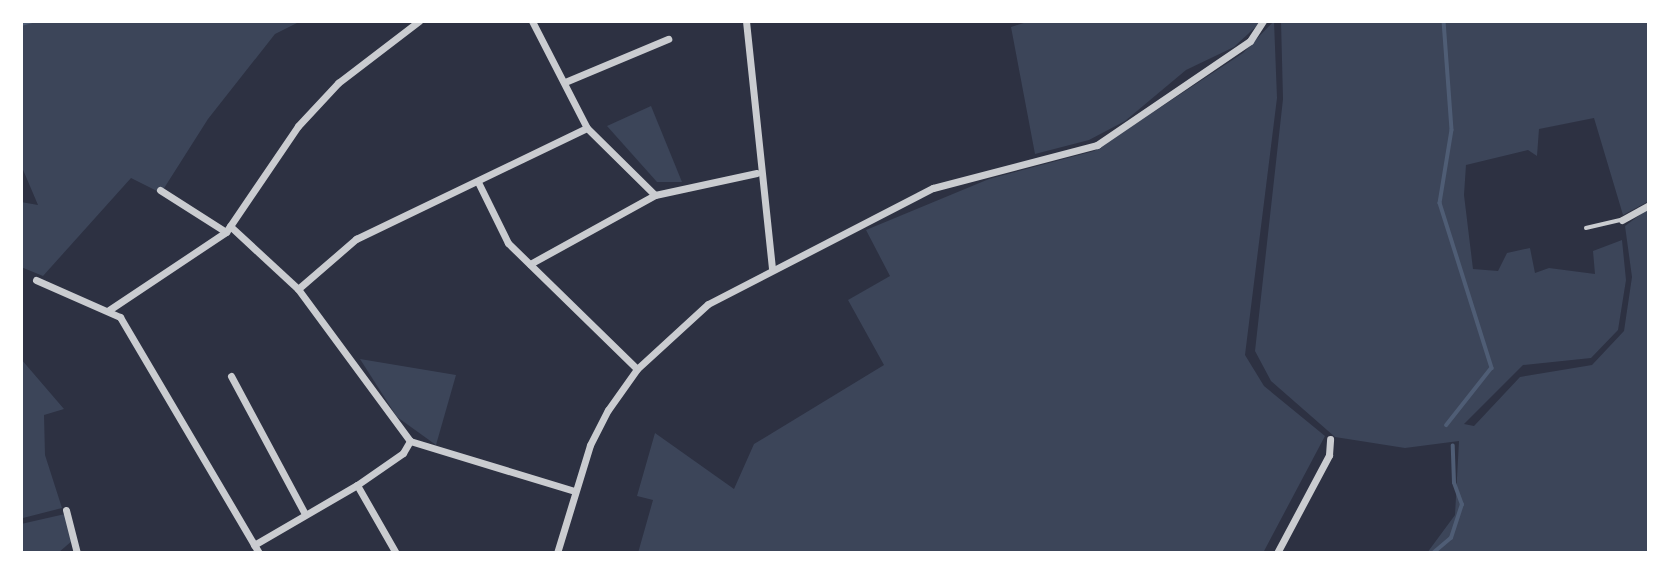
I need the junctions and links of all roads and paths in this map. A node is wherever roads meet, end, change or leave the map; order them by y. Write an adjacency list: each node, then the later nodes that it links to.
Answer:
1 (419, 21): 15 (street)
2 (532, 21): 6 (street)
3 (746, 21): 8 (street)
4 (1263, 21): 17 (street)
5 (668, 39): 6 (street)
6 (565, 82): 7 (street)
7 (587, 128): 9 (street); 11 (street)
8 (757, 173): 11 (street); 17 (street)
9 (478, 181): 16 (street); 19 (street)
10 (160, 190): 15 (street)
11 (655, 195): 16 (street)
12 (1649, 205): 13 (street)
13 (1622, 220): 14 (lane)
14 (1586, 228)
15 (228, 229): 19 (street); 20 (street)
16 (530, 264): 21 (street)
17 (772, 269): 21 (street)
18 (36, 280): 20 (street)
19 (298, 289): 24 (street)
20 (109, 310): 29 (street)
21 (637, 369): 26 (street)
22 (231, 376): 28 (street)
23 (1330, 439): 34 (street)
24 (410, 441): 25 (street); 26 (street)
25 (357, 485): 28 (street); 32 (street)
26 (575, 491): 33 (street)
27 (66, 510): 30 (street)
28 (305, 514): 29 (street)
29 (254, 545): 31 (street)
30 (77, 553)
31 (259, 553)
32 (396, 553)
33 (557, 553)
34 (1277, 553)

